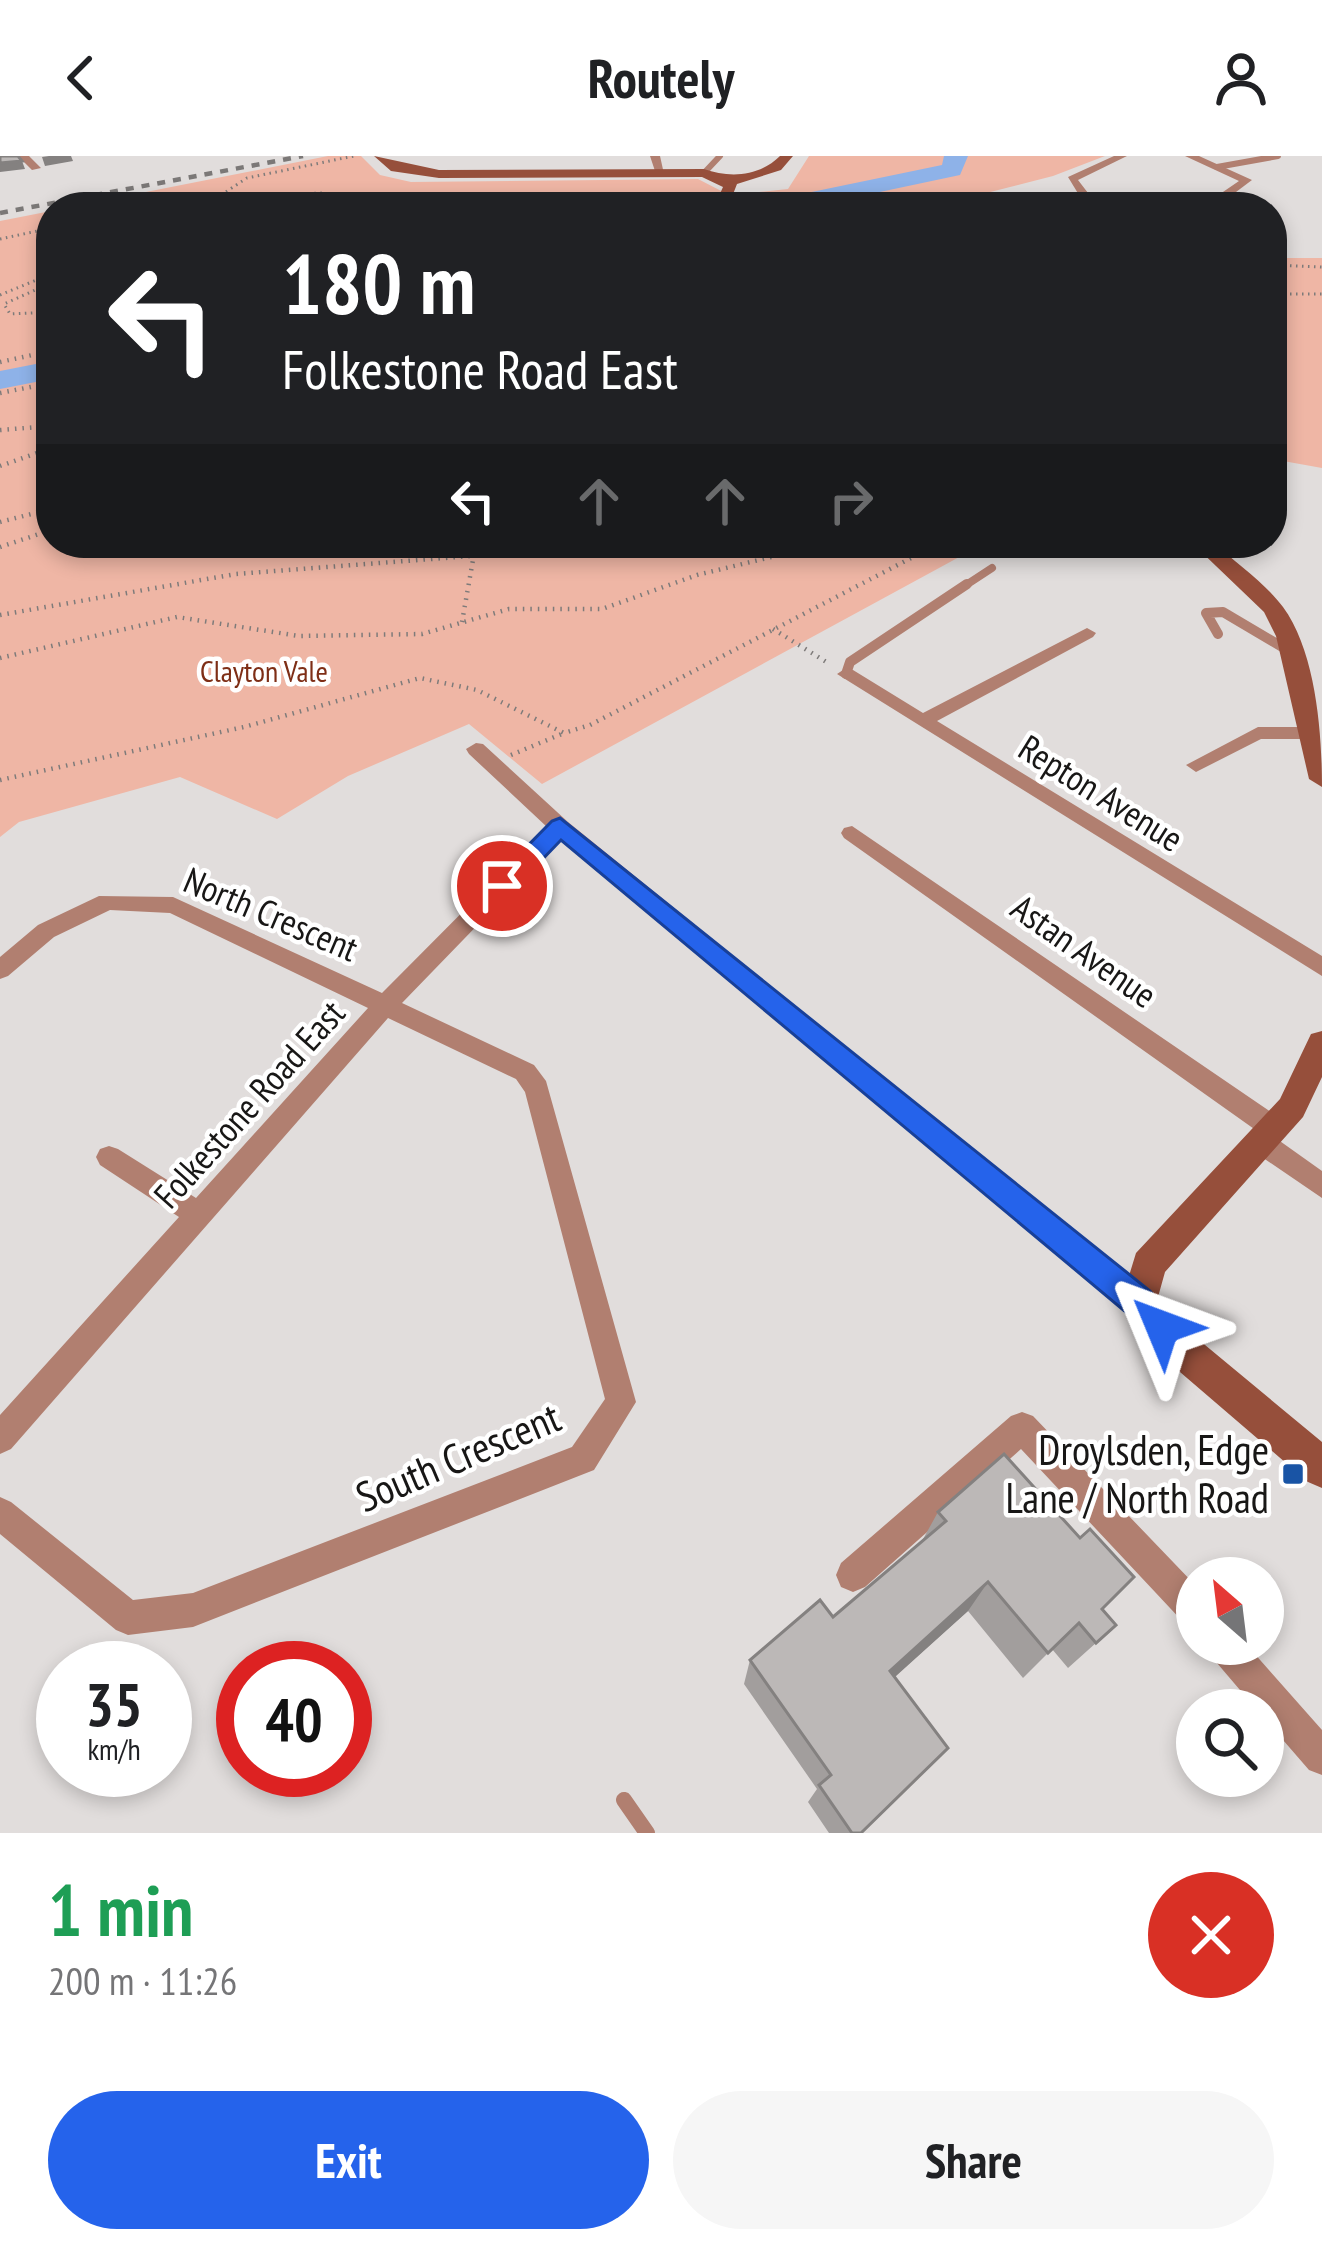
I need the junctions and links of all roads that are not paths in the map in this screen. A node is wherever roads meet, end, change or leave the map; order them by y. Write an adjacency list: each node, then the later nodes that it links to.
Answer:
1 (23, 156): 10 (street)
2 (380, 156): 11 (street)
3 (655, 156): 11 (street)
4 (719, 156): 12 (lane)
5 (787, 156): 14 (street)
6 (1122, 156): 15 (street)
7 (1190, 156): 9 (street)
8 (1278, 156): 9 (lane)
9 (1216, 167): 16 (street)
10 (36, 168)
11 (660, 172): 12 (street)
12 (704, 173): 13 (street)
13 (724, 192)
14 (730, 192)
15 (1082, 192)
16 (1230, 192)
17 (1218, 558): 21 (street)
18 (992, 568): 22 (lane)
19 (1087, 633): 25 (street)
20 (1218, 634): 21 (lane)
21 (1290, 652): 23 (street)
22 (846, 674): 25 (street, Repton Avenue)
23 (1295, 685): 24 (street); 26 (street)
24 (1322, 697)
25 (923, 722): 32 (street, Repton Avenue)
26 (1308, 734): 28 (street); 29 (street)
27 (484, 757): 30 (street)
28 (1196, 765)
29 (1322, 779)
30 (560, 826): 34 (street, Folkestone Road East); 40 (street)
31 (852, 833): 36 (street, Astan Avenue)
32 (1322, 967)
33 (0, 970): 34 (street, North Crescent)
34 (386, 1004): 39 (street, Folkestone Road East); 43 (street, South Crescent)
35 (1322, 1043): 36 (street)
36 (1267, 1135): 38 (street, Astan Avenue); 40 (street)
37 (109, 1157): 39 (street)
38 (1322, 1186)
39 (198, 1214): 41 (street, Folkestone Road East)
40 (1138, 1302): 42 (street)
41 (0, 1438)
42 (1322, 1468)
43 (0, 1513)
44 (854, 1575): 45 (street)
45 (1176, 1590)
46 (1241, 1665): 47 (street)
47 (1322, 1757)
48 (624, 1800): 49 (lane)
49 (647, 1833)

